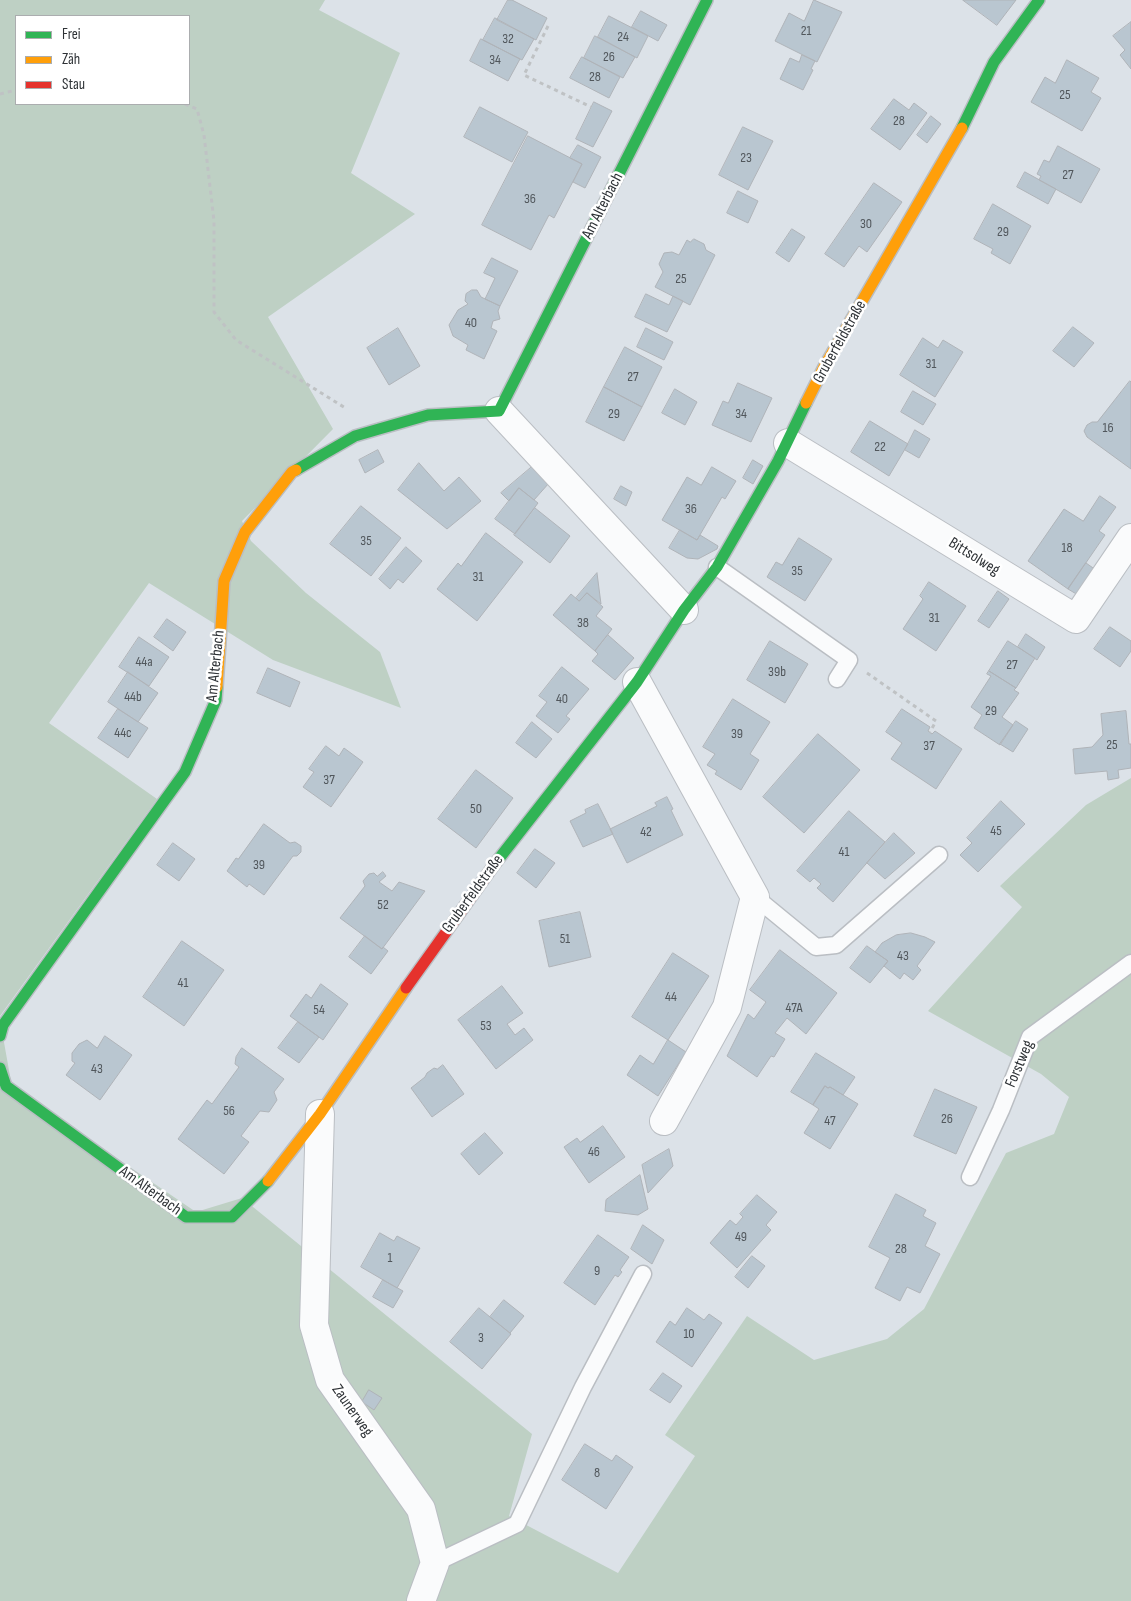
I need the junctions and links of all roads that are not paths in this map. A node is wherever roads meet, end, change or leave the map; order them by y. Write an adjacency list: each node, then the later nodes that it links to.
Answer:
1 (706, 0): 3 (street, Am Alterbach)
2 (1039, 0): 4 (street, Gruberfeldstraße)
3 (499, 412): 7 (street); 13 (street, Am Alterbach)
4 (788, 442): 5 (street, Bittsolweg); 6 (street, Gruberfeldstraße)
5 (1131, 538)
6 (717, 567): 7 (street, Gruberfeldstraße); 8 (lane)
7 (684, 610): 9 (street, Gruberfeldstraße)
8 (837, 679)
9 (637, 682): 11 (street); 15 (street, Gruberfeldstraße)
10 (939, 855): 11 (lane)
11 (755, 897): 16 (street)
12 (1131, 963): 17 (lane, Forstweg)
13 (0, 1036)
14 (0, 1068): 15 (street, Am Alterbach)
15 (320, 1114): 19 (street, Zaunerweg)
16 (664, 1121)
17 (970, 1177)
18 (643, 1274): 19 (lane)
19 (435, 1563): 20 (street)
20 (421, 1601)

